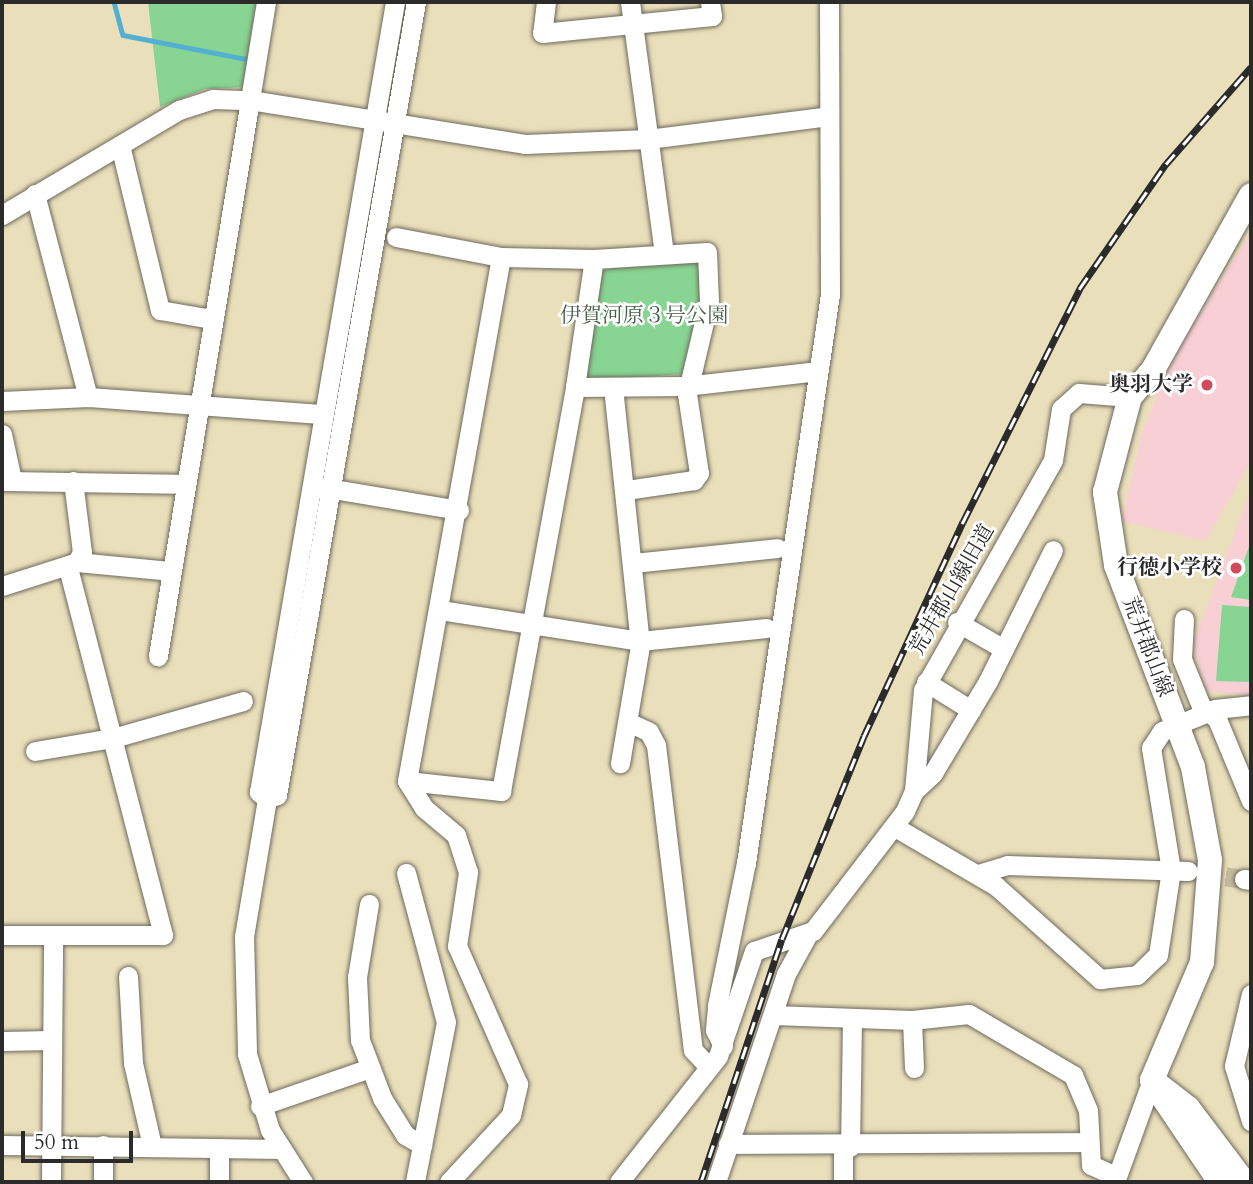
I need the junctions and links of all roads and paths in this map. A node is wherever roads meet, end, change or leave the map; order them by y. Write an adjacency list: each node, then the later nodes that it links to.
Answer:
1 (266, 2): 9 (street)
2 (395, 2): 11 (street)
3 (416, 2): 12 (street)
4 (546, 2): 8 (street)
5 (630, 2): 8 (street)
6 (710, 2): 8 (street)
7 (829, 2): 10 (street)
8 (633, 28): 13 (street)
9 (250, 100): 11 (street); 14 (street); 22 (street)
10 (829, 116): 13 (street); 23 (street)
11 (375, 125): 12 (street); 31 (street)
12 (396, 127): 13 (street); 37 (street)
13 (648, 139): 19 (street)
14 (120, 145): 15 (street); 22 (street)
15 (35, 194): 17 (street); 27 (street)
16 (1251, 195): 28 (main road, 荒井郡山線)
17 (2, 215)
18 (396, 237): 20 (street)
19 (664, 253): 21 (street); 24 (street)
20 (501, 257): 21 (street); 39 (street)
21 (594, 259): 25 (street)
22 (212, 319): 30 (street)
23 (818, 371): 24 (street); 84 (street)
24 (689, 386): 26 (street); 38 (street)
25 (575, 387): 26 (street); 49 (street)
26 (613, 387): 38 (street)
27 (88, 397): 29 (street); 30 (street)
28 (1130, 397): 48 (street, 荒井郡山線旧道); 60 (main road, 荒井郡山線)
29 (2, 401)
30 (197, 404): 31 (street); 35 (street)
31 (321, 415): 36 (street)
32 (2, 434): 33 (street)
33 (7, 480): 34 (street)
34 (73, 481): 35 (street); 43 (street)
35 (183, 484): 44 (street)
36 (310, 485): 37 (street); 66 (street)
37 (331, 489): 39 (street); 66 (street)
38 (626, 490): 42 (street)
39 (458, 510): 46 (street)
40 (777, 548): 42 (street)
41 (1053, 550): 52 (street)
42 (633, 563): 51 (street)
43 (73, 565): 44 (street); 45 (street); 61 (street)
44 (170, 571): 53 (street)
45 (2, 586)
46 (440, 610): 49 (street); 64 (street)
47 (1184, 619): 58 (street)
48 (957, 622): 52 (street); 54 (street, 荒井郡山線旧道)
49 (528, 624): 51 (street); 64 (street)
50 (766, 628): 51 (street)
51 (640, 641): 59 (street)
52 (1004, 649): 57 (street)
53 (158, 656)
54 (926, 682): 57 (street); 65 (street, 荒井郡山線旧道)
55 (243, 701): 61 (street)
56 (1251, 705): 58 (street)
57 (971, 710): 65 (street)
58 (1208, 712): 60 (street); 67 (street)
59 (628, 722): 63 (street); 85 (street)
60 (1177, 724): 69 (street); 88 (main road, 荒井郡山線)
61 (113, 738): 62 (street); 73 (street)
62 (35, 751)
63 (620, 762)
64 (408, 781): 107 (street)
65 (914, 791): 68 (street, 荒井郡山線旧道)
66 (267, 799): 89 (street)
67 (1251, 802)
68 (895, 827): 71 (street); 74 (street, 荒井郡山線旧道)
69 (1180, 871): 71 (street); 71 (street)
70 (406, 873): 93 (street)
71 (978, 874)
72 (369, 904): 87 (street)
73 (53, 934): 75 (street); 82 (street)
74 (808, 934): 78 (street, 荒井郡山線旧道); 84 (street)
75 (2, 935)
76 (128, 975): 97 (street)
77 (1251, 995): 81 (street)
78 (773, 1015): 79 (street); 94 (street, 荒井郡山線旧道)
79 (852, 1018): 80 (street); 98 (street)
80 (912, 1020): 86 (street); 91 (street)
81 (1247, 1020): 90 (street)
82 (51, 1040): 83 (street); 92 (street)
83 (2, 1041)
84 (723, 1046): 85 (street)
85 (709, 1067): 108 (street)
86 (914, 1068)
87 (367, 1069): 89 (street); 93 (street)
88 (1152, 1080): 101 (street); 111 (main road); 112 (main road)
89 (260, 1106): 100 (street)
90 (1251, 1121)
91 (1089, 1142): 98 (street); 101 (street)
92 (51, 1144): 95 (street); 96 (street); 102 (street)
93 (422, 1144): 106 (street)
94 (728, 1144): 98 (street); 109 (street, 荒井郡山線旧道)
95 (2, 1145)
96 (103, 1145): 97 (street); 103 (street)
97 (152, 1146): 99 (street)
98 (847, 1147): 110 (street)
99 (219, 1148): 100 (street); 104 (street)
100 (282, 1149): 105 (street)
101 (1116, 1179)
102 (51, 1182)
103 (103, 1182)
104 (219, 1182)
105 (303, 1182)
106 (415, 1182)
107 (450, 1182)
108 (619, 1182)
109 (716, 1182)
110 (843, 1182)
111 (1220, 1182)
112 (1244, 1182)

